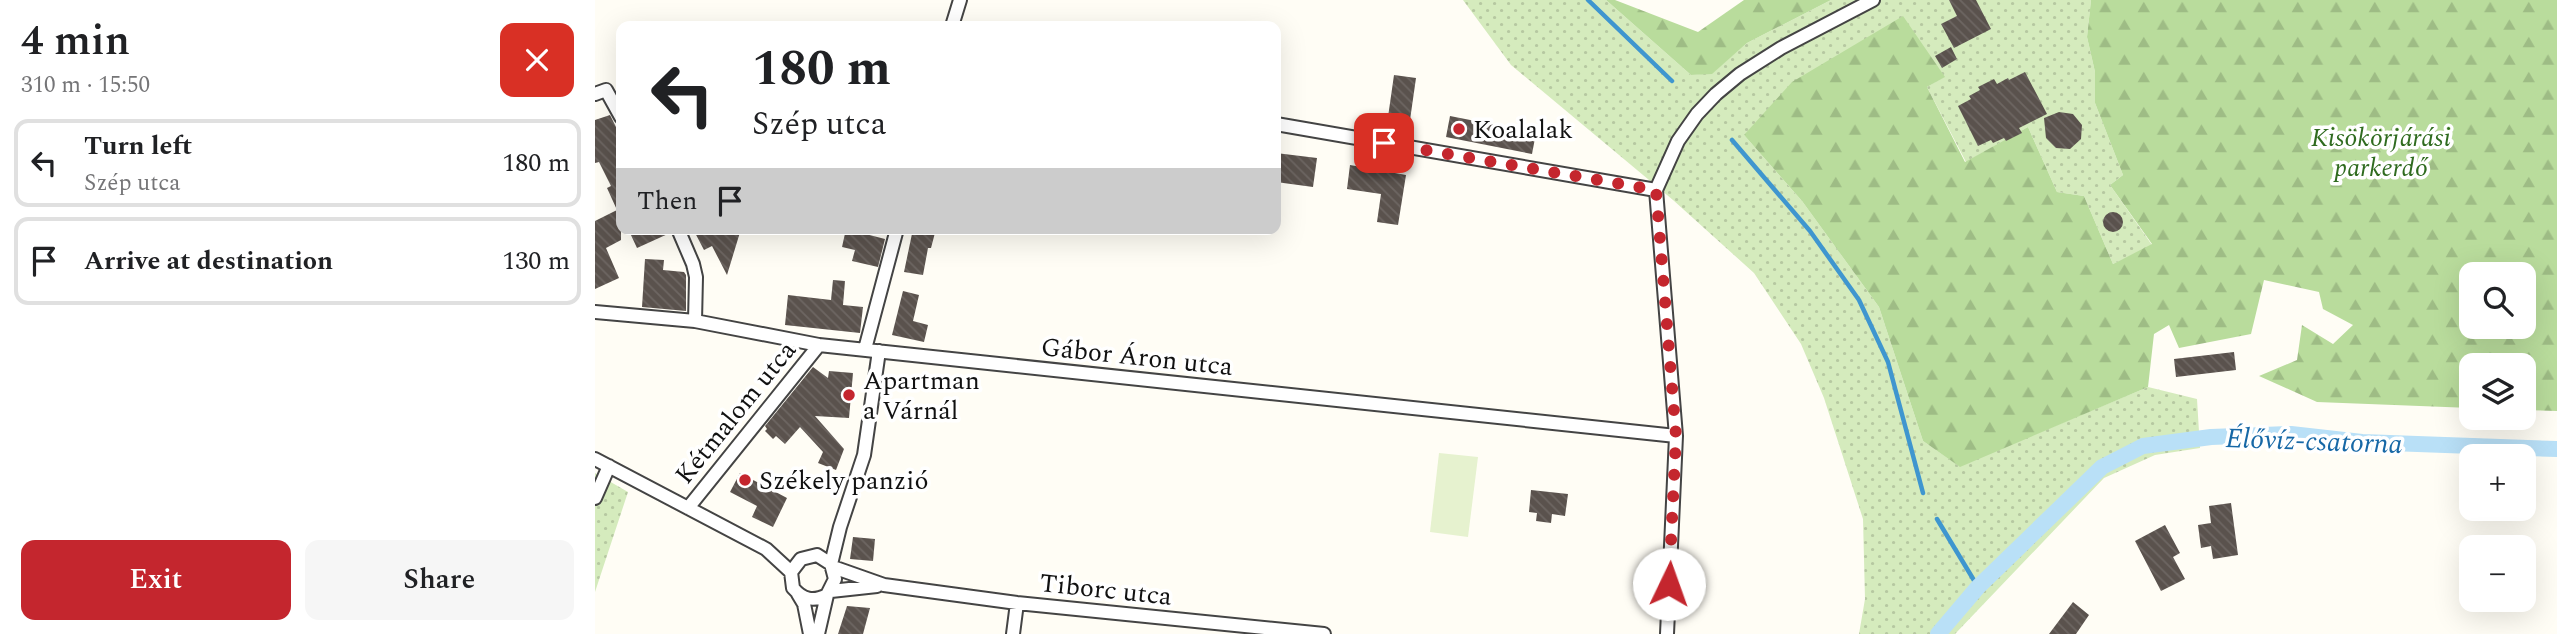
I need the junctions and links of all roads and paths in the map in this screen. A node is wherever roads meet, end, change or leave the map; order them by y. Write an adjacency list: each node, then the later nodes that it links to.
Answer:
1 (960, 0): 3 (street)
2 (1873, 0): 7 (street)
3 (954, 21)
4 (595, 94): 5 (street)
5 (616, 108)
6 (1281, 125): 7 (street)
7 (1656, 190): 15 (street)
8 (681, 235): 11 (street)
9 (895, 235): 13 (street)
10 (595, 312): 11 (street, Gábor Áron utca)
11 (695, 321): 12 (street, Gábor Áron utca)
12 (819, 345): 13 (street, Gábor Áron utca); 19 (street, Kétmalom utca)
13 (865, 349): 14 (street, Gábor Áron utca)
14 (879, 351): 15 (street, Gábor Áron utca); 20 (street)
15 (1676, 436): 34 (street)
16 (595, 459): 17 (street, Tiborc utca)
17 (609, 466): 18 (street); 19 (street, Tiborc utca)
18 (595, 498)
19 (688, 508): 21 (street, Tiborc utca)
20 (843, 520): 22 (street); 23 (street)
21 (766, 549): 22 (street, Tiborc utca); 24 (street, Tiborc utca)
22 (812, 555): 23 (street, Tiborc utca); 24 (street)
23 (832, 565): 25 (street, Tiborc utca); 26 (street)
24 (791, 572): 27 (street, Tiborc utca)
25 (884, 585): 26 (street, Tiborc utca); 28 (street, Tiborc utca)
26 (829, 593): 27 (street, Tiborc utca); 31 (street)
27 (799, 594): 30 (street)
28 (1017, 603): 29 (street, Tiborc utca); 32 (street)
29 (1201, 628): 33 (street, Tiborc utca)
30 (810, 634)
31 (818, 634)
32 (1013, 634)
33 (1324, 634)
34 (1667, 634)

